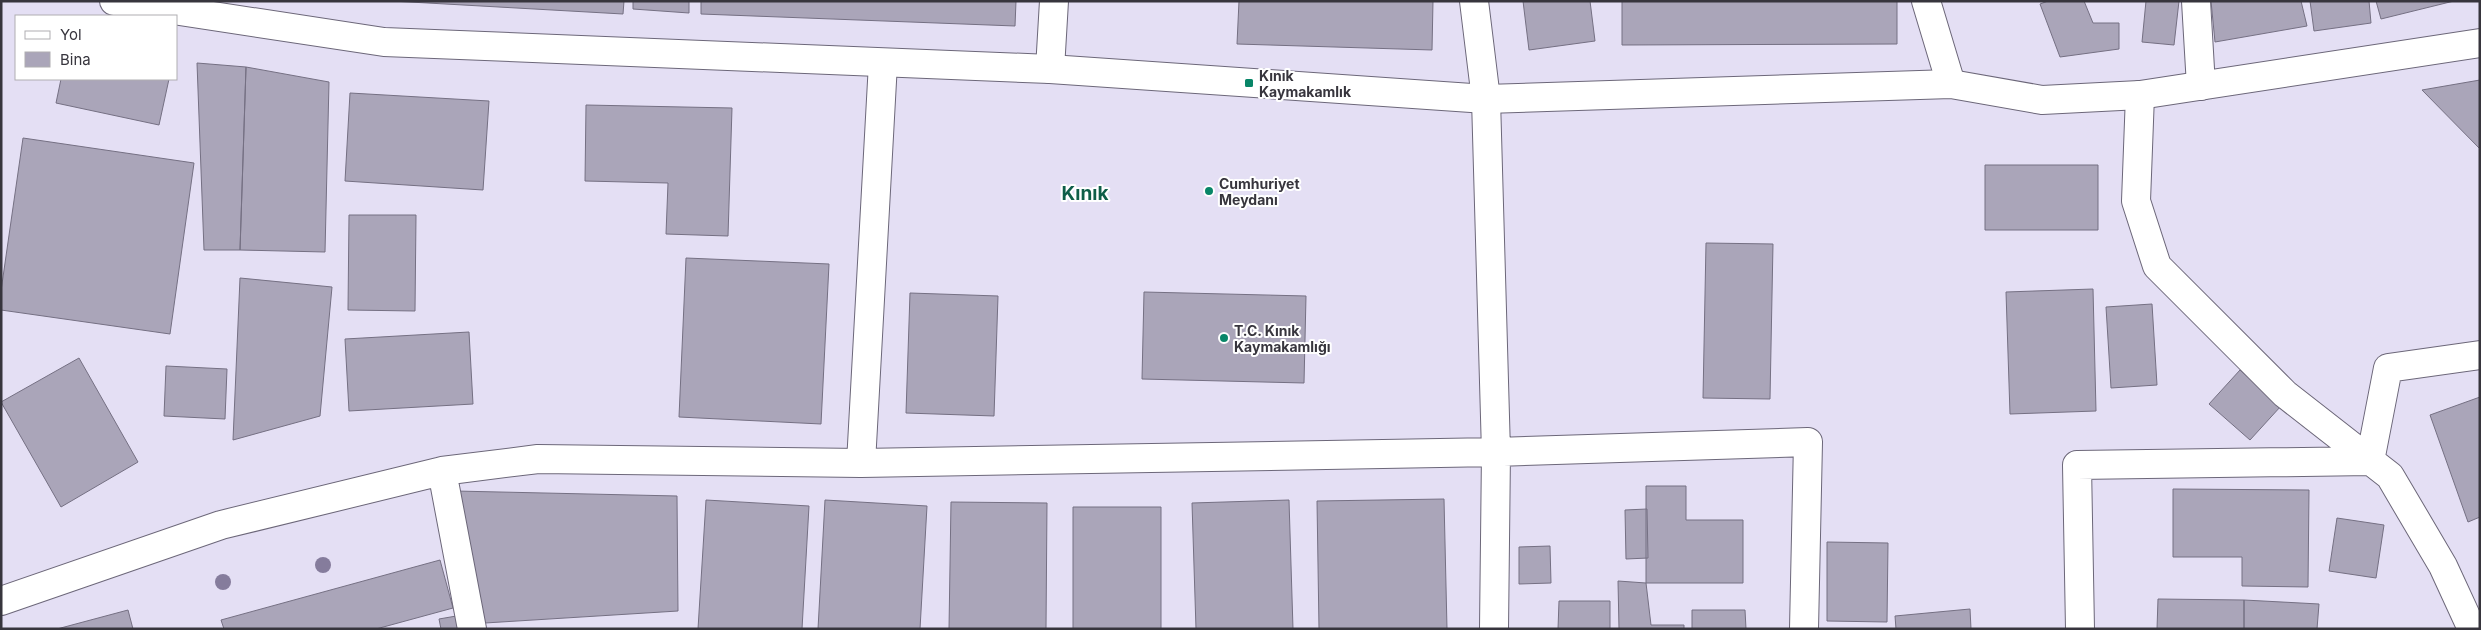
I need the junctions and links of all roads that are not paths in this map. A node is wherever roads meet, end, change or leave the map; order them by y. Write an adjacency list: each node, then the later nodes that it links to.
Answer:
1 (114, 1): 7 (street)
2 (1054, 1): 8 (street)
3 (1474, 1): 12 (street)
4 (1926, 1): 9 (street)
5 (2196, 1): 10 (street)
6 (2480, 43): 10 (street)
7 (883, 63): 8 (street); 16 (street)
8 (1050, 69): 12 (street)
9 (1951, 84): 11 (street); 12 (street)
10 (2201, 86): 11 (street)
11 (2140, 96): 15 (street)
12 (1486, 99): 14 (street)
13 (2480, 355): 15 (street)
14 (1496, 452): 16 (street); 20 (street); 21 (street)
15 (2370, 461): 22 (street); 23 (street)
16 (861, 463): 17 (street)
17 (442, 471): 18 (street); 19 (street)
18 (1, 601)
19 (472, 629)
20 (1494, 629)
21 (1804, 629)
22 (2080, 629)
23 (2472, 629)

